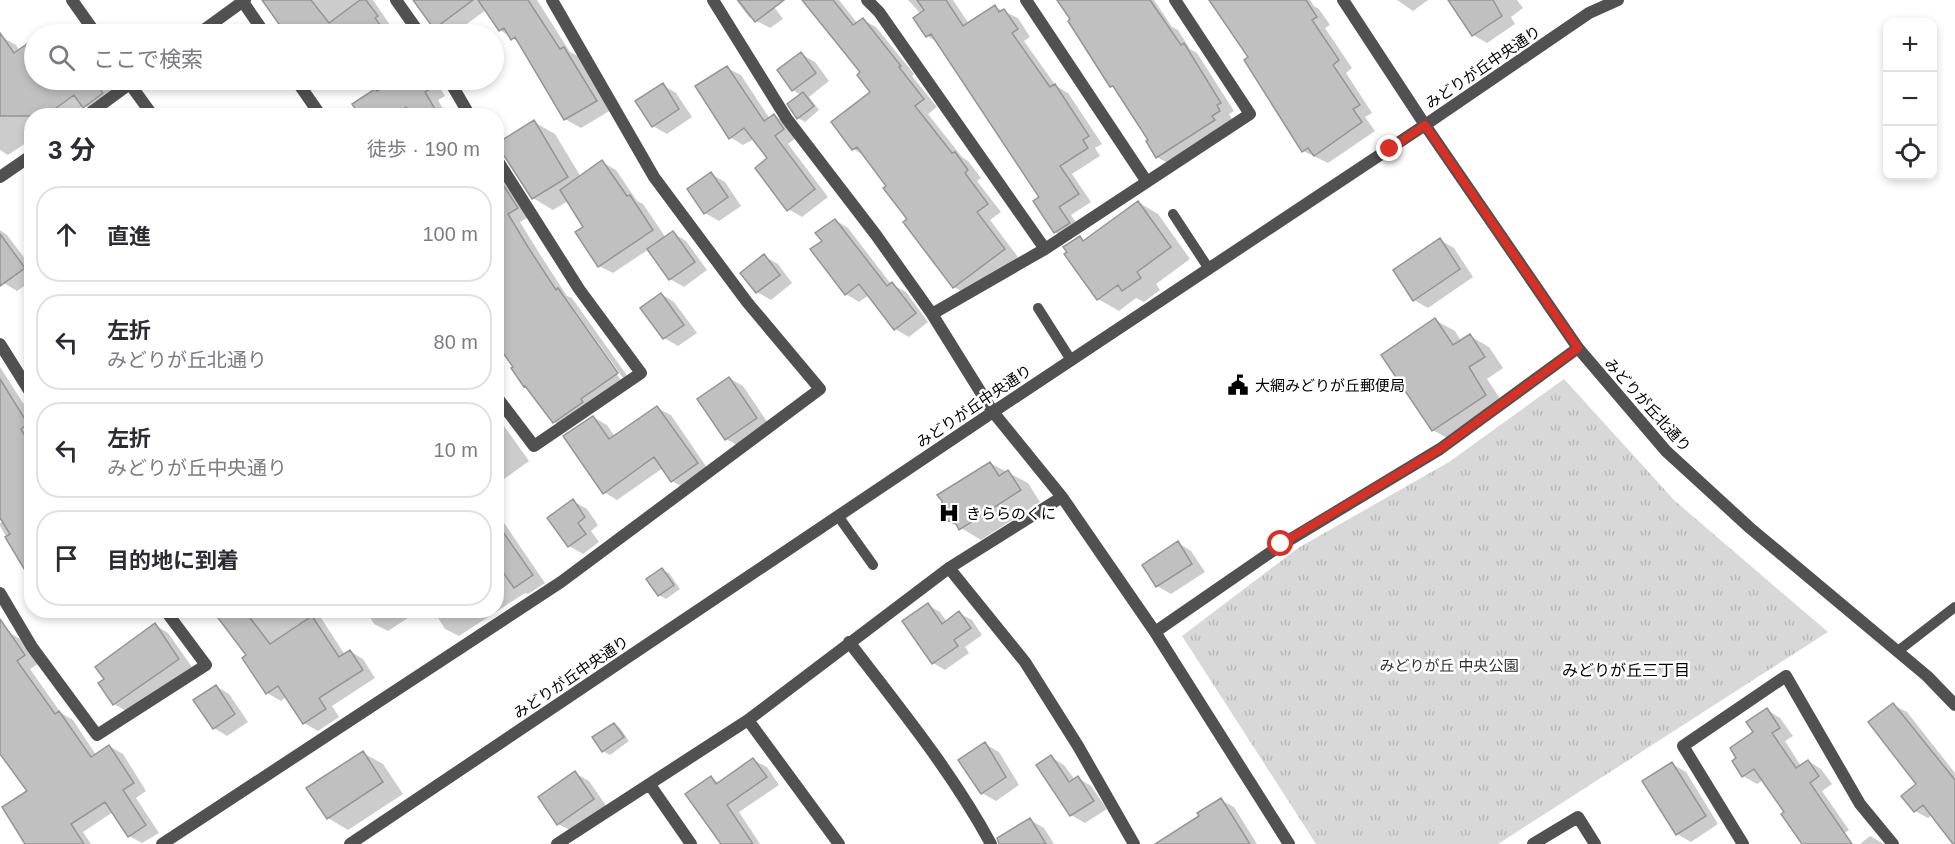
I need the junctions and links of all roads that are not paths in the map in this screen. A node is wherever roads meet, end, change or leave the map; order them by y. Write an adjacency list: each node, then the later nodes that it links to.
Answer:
1 (72, 0): 11 (street)
2 (396, 0): 14 (street)
3 (552, 0): 52 (street)
4 (713, 0): 32 (street)
5 (867, 0): 29 (street)
6 (1026, 0): 27 (street)
7 (1175, 0): 27 (street)
8 (1343, 0): 23 (street, みどりが丘北通り)
9 (1618, 0): 23 (street, みどりが丘中央通り)
10 (244, 1): 12 (street); 13 (street)
11 (89, 24)
12 (212, 24)
13 (259, 24)
14 (413, 24)
15 (119, 90): 19 (street)
16 (137, 90): 20 (street)
17 (303, 90): 21 (street)
18 (455, 90): 22 (street)
19 (96, 108)
20 (148, 108)
21 (315, 108)
22 (465, 108)
23 (1425, 125): 30 (street, みどりが丘中央通り); 34 (street, みどりが丘北通り)
24 (24, 163): 26 (street)
25 (504, 171): 37 (street)
26 (0, 177)
27 (1147, 182): 29 (street)
28 (1173, 214): 30 (lane)
29 (1045, 249): 32 (street)
30 (1209, 269): 35 (street, みどりが丘中央通り)
31 (1038, 308): 35 (lane)
32 (932, 314): 38 (street)
33 (0, 344): 36 (street)
34 (1578, 348): 46 (street); 48 (street, みどりが丘北通り)
35 (1071, 360): 38 (street, みどりが丘中央通り)
36 (24, 382)
37 (504, 407)
38 (993, 412): 39 (street); 40 (street, みどりが丘中央通り)
39 (1062, 497): 42 (street); 46 (street)
40 (838, 516): 41 (lane); 53 (street, みどりが丘中央通り)
41 (873, 565)
42 (949, 568): 47 (street); 58 (street)
43 (0, 593): 45 (street)
44 (1955, 607): 48 (lane)
45 (171, 618)
46 (1155, 632): 59 (street)
47 (849, 642): 50 (street); 57 (street)
48 (1898, 651): 49 (street, みどりが丘北通り)
49 (1955, 705)
50 (748, 720): 51 (street); 56 (street)
51 (650, 785): 54 (street); 55 (street)
52 (162, 844)
53 (352, 844)
54 (558, 844)
55 (691, 844)
56 (839, 844)
57 (991, 844)
58 (1134, 844)
59 (1289, 844)
60 (1533, 844): 61 (street)
61 (1595, 844)
62 (1743, 844): 63 (street)
63 (1893, 844)

